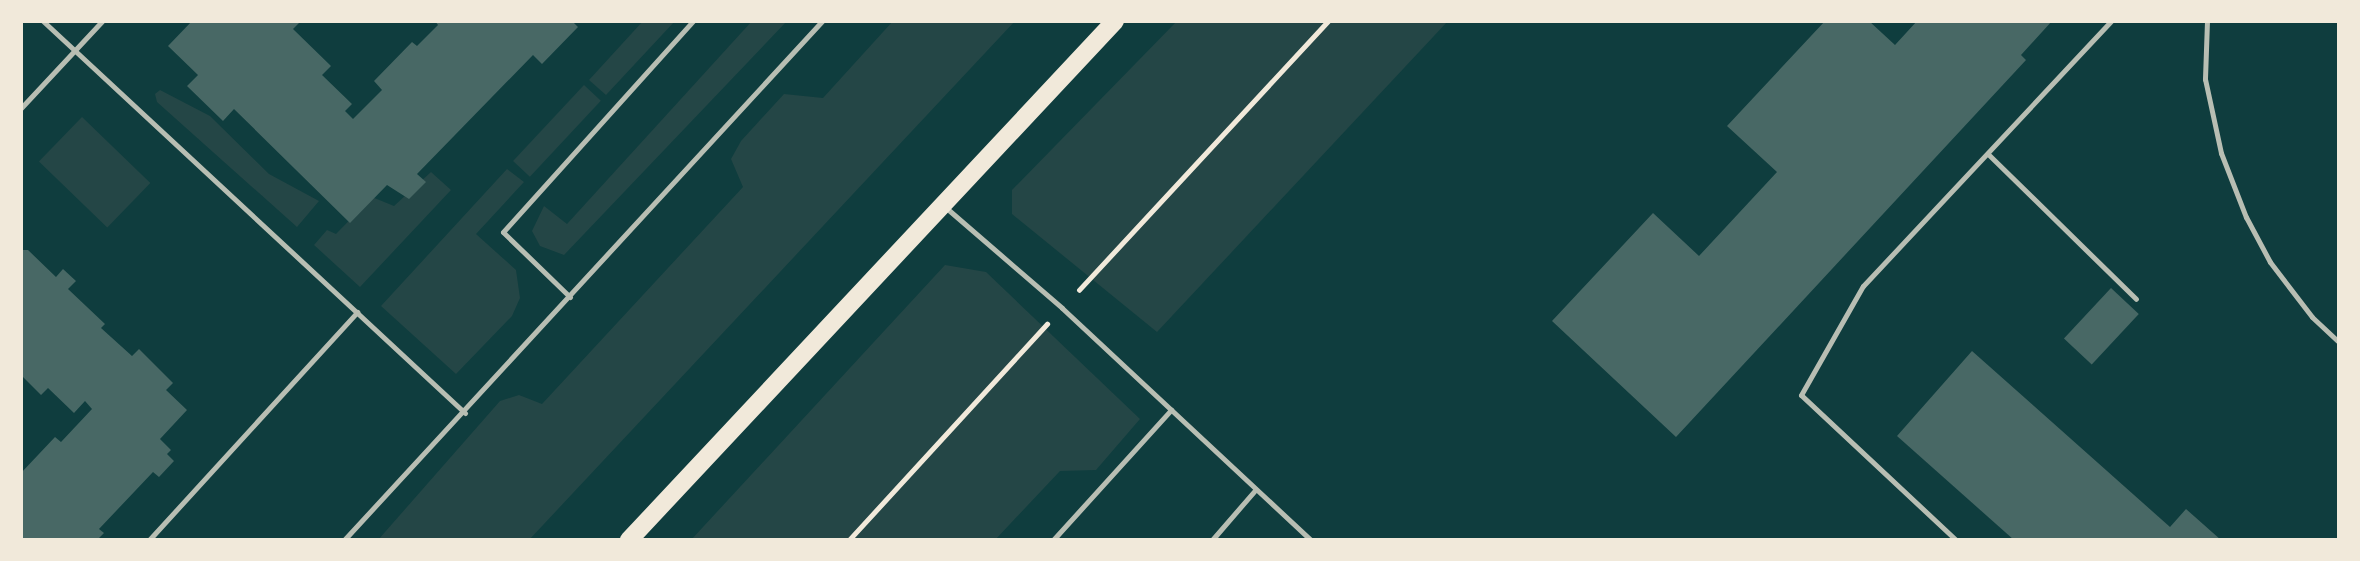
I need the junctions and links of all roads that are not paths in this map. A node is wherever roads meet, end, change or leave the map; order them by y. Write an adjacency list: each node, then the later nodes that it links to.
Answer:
1 (43, 21): 8 (lane)
2 (102, 21): 8 (lane)
3 (693, 21): 12 (lane)
4 (822, 21): 12 (lane)
5 (1115, 21): 11 (main road)
6 (2111, 21): 10 (lane)
7 (2207, 21): 15 (lane)
8 (75, 50): 9 (lane); 14 (lane)
9 (21, 108)
10 (1988, 154): 13 (lane); 25 (lane)
11 (942, 204): 16 (lane); 21 (main road)
12 (570, 297): 17 (lane)
13 (2136, 299)
14 (357, 312): 17 (lane); 19 (lane)
15 (2339, 342)
16 (1171, 410): 18 (lane); 22 (lane)
17 (465, 413): 20 (lane)
18 (1256, 489): 23 (lane); 24 (lane)
19 (149, 540)
20 (344, 540)
21 (629, 540)
22 (1053, 540)
23 (1212, 540)
24 (1311, 540)
25 (1956, 540)

